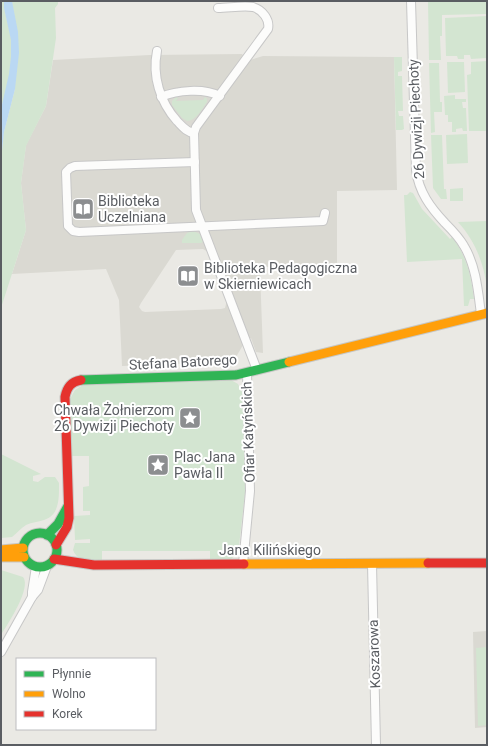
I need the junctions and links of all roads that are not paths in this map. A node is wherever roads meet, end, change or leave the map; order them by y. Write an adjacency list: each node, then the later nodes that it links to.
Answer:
1 (411, 1): 10 (street, 26 Dywizji Piechoty)
2 (218, 8): 4 (street)
3 (157, 51): 5 (street)
4 (220, 96): 5 (street); 6 (street)
5 (161, 97): 6 (street)
6 (194, 133): 7 (street)
7 (195, 162): 9 (street); 9 (street)
8 (325, 213): 9 (street)
9 (202, 226): 11 (street)
10 (484, 313): 11 (street, Stefana Batorego)
11 (257, 370): 12 (street, Stefana Batorego)
12 (247, 372): 13 (street, Stefana Batorego); 21 (street, Ofiar Katyńskich)
13 (68, 506): 14 (street); 15 (street, Stefana Batorego)
14 (47, 535): 15 (street); 17 (street)
15 (56, 545): 19 (street)
16 (1, 550): 17 (street)
17 (23, 552): 18 (street); 24 (street)
18 (1, 557)
19 (54, 559): 21 (street, Jana Kilińskiego); 23 (street)
20 (487, 563): 22 (street, Jana Kilińskiego)
21 (242, 564): 22 (street, Jana Kilińskiego)
22 (372, 564): 27 (street, Koszarowa)
23 (47, 566): 24 (street); 25 (street)
24 (36, 567): 25 (street)
25 (32, 597): 26 (street)
26 (1, 652)
27 (376, 745)

